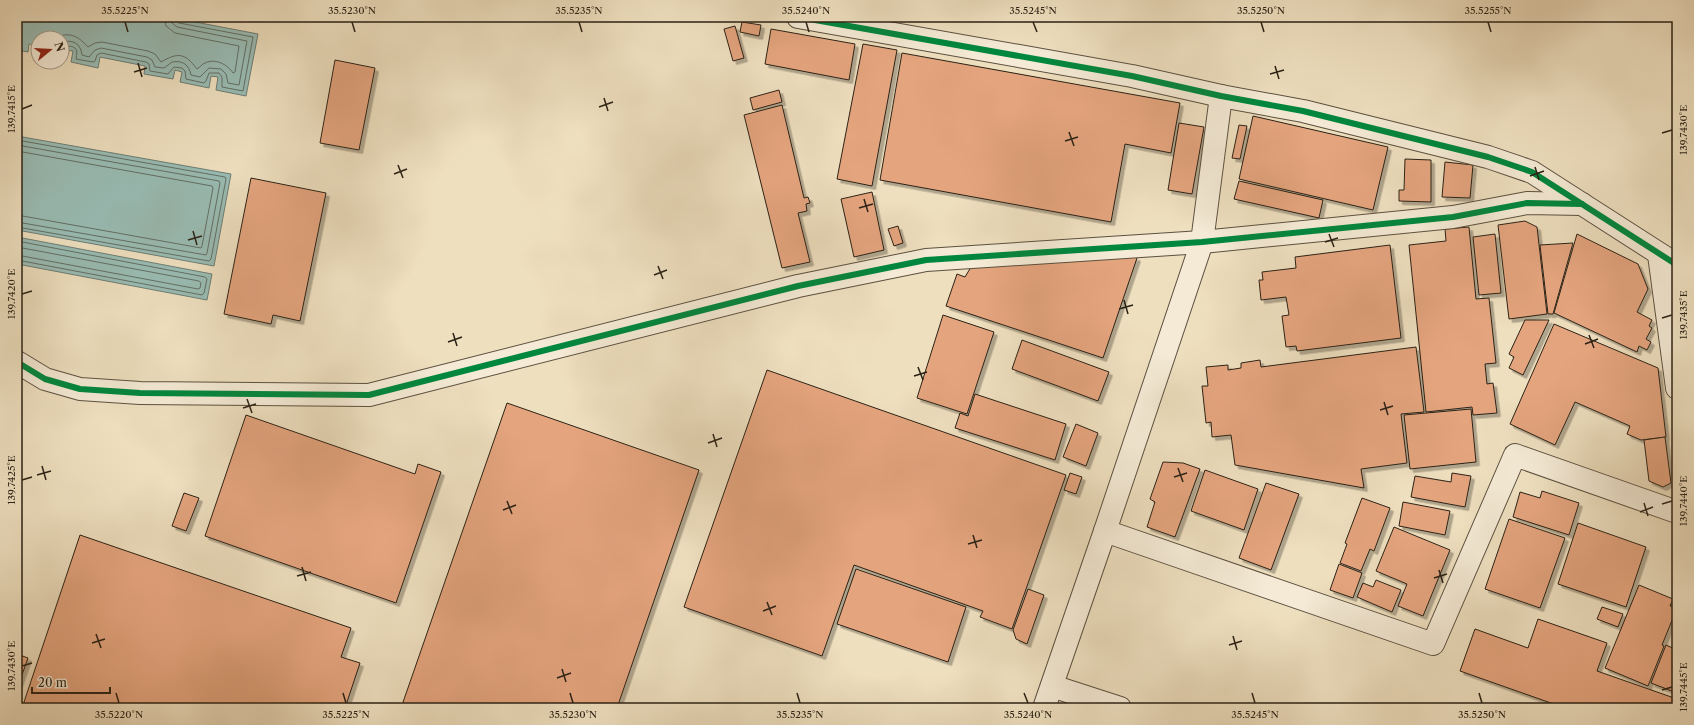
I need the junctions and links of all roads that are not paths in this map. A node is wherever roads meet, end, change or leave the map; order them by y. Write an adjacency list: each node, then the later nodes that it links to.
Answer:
1 (798, 17): 2 (street)
2 (1222, 96): 3 (street); 4 (street)
3 (1582, 204): 4 (street); 5 (street)
4 (1202, 242): 6 (street); 9 (street)
5 (1668, 260): 7 (street)
6 (17, 362)
7 (1677, 388)
8 (1677, 512): 9 (street)
9 (1105, 532): 10 (street)
10 (1052, 686): 11 (street); 12 (street)
11 (1044, 708)
12 (1120, 708)

